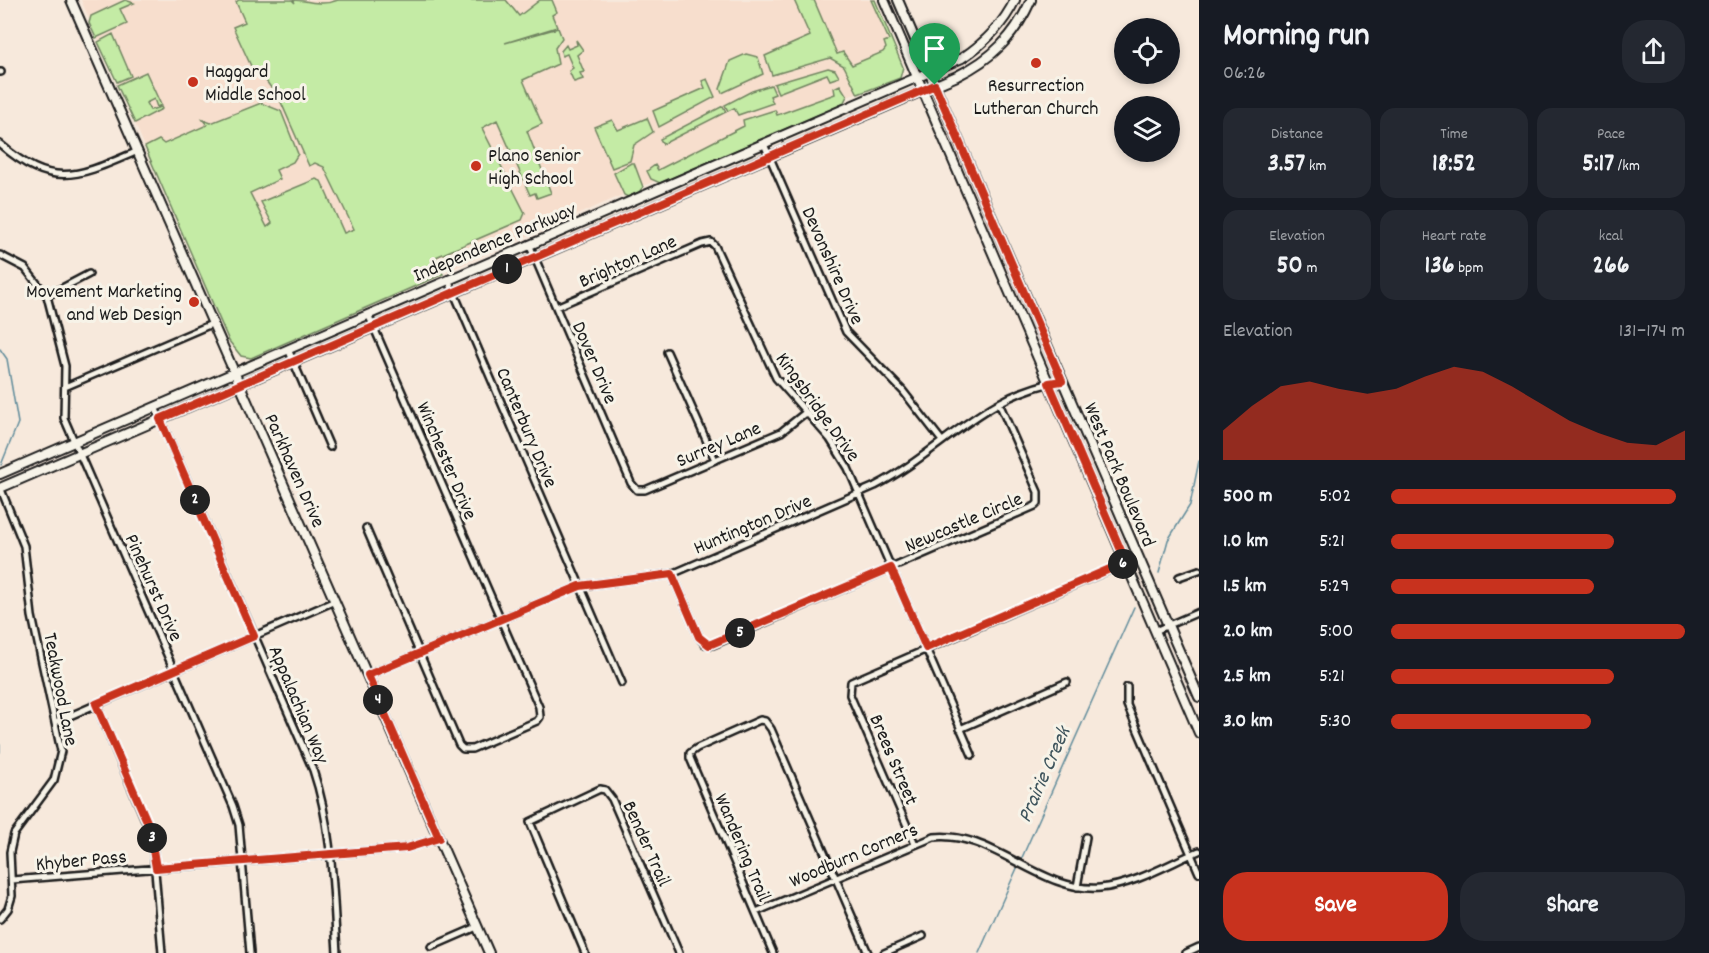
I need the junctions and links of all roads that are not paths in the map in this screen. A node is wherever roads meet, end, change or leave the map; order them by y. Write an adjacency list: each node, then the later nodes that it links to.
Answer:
1 (71, 0): 14 (main road, Parkhaven Drive)
2 (884, 0): 7 (main road, West Park Boulevard)
3 (898, 0): 6 (main road, West Park Boulevard)
4 (1015, 0): 6 (main road, Independence Parkway)
5 (1031, 0): 8 (main road, Independence Parkway)
6 (930, 72): 7 (main road, Independence Parkway); 8 (main road, West Park Boulevard)
7 (918, 78): 9 (main road, West Park Boulevard); 10 (main road, Independence Parkway)
8 (935, 85): 9 (main road, Independence Parkway); 32 (main road, West Park Boulevard)
9 (924, 90): 11 (main road, Independence Parkway); 33 (main road, West Park Boulevard)
10 (856, 104): 11 (main road); 13 (main road, Independence Parkway)
11 (861, 117): 15 (main road, Independence Parkway)
12 (0, 144): 14 (street)
13 (764, 144): 15 (street, Devonshire Drive); 17 (main road, Independence Parkway)
14 (138, 152): 26 (main road, Parkhaven Drive)
15 (769, 156): 19 (main road, Independence Parkway); 40 (street, Devonshire Drive)
16 (711, 242): 24 (street, Brighton Lane); 38 (street, Kingsbridge Drive)
17 (529, 244): 19 (street, Dover Drive); 21 (main road, Independence Parkway)
18 (0, 255): 23 (street, Pinehurst Drive)
19 (535, 257): 22 (main road, Independence Parkway); 24 (street, Dover Drive)
20 (89, 274): 23 (street)
21 (448, 279): 22 (street, Canterbury Drive); 25 (main road, Independence Parkway)
22 (454, 292): 27 (main road, Independence Parkway); 56 (street, Canterbury Drive)
23 (47, 296): 35 (street, Pinehurst Drive)
24 (556, 307): 47 (street, Dover Drive)
25 (368, 314): 27 (street, Winchester Drive); 28 (main road, Independence Parkway)
26 (214, 323): 31 (main road, Parkhaven Drive); 35 (street)
27 (374, 326): 30 (main road, Independence Parkway); 59 (street, Winchester Drive)
28 (288, 349): 30 (street); 31 (main road, Independence Parkway)
29 (668, 352): 44 (street)
30 (293, 361): 34 (main road, Independence Parkway); 42 (street)
31 (235, 372): 34 (main road, Parkhaven Drive); 37 (main road, Independence Parkway)
32 (1062, 381): 33 (street, Huntington Drive); 50 (main road, West Park Boulevard)
33 (1049, 383): 36 (street, Huntington Drive); 51 (main road, West Park Boulevard)
34 (240, 384): 39 (main road, Independence Parkway); 57 (main road, Parkhaven Drive)
35 (65, 387): 41 (street, Pinehurst Drive)
36 (999, 404): 40 (street, Huntington Drive); 52 (street, Newcastle Circle)
37 (155, 407): 39 (street, Appalachian Way); 41 (main road, Independence Parkway)
38 (805, 413): 44 (street, Surrey Lane); 48 (street, Kingsbridge Drive)
39 (160, 419): 43 (main road, Independence Parkway); 62 (street, Appalachian Way)
40 (942, 441): 48 (street, Huntington Drive)
41 (74, 442): 43 (street, Pinehurst Drive); 45 (main road, Independence Parkway)
42 (330, 447)
43 (80, 454): 46 (main road, Independence Parkway); 65 (street, Pinehurst Drive)
44 (715, 460): 47 (street, Surrey Lane)
45 (0, 474)
46 (0, 488): 72 (street, Teakwood Lane)
47 (637, 490)
48 (859, 493): 52 (street, Kingsbridge Drive); 54 (street, Huntington Drive)
49 (366, 528): 64 (street)
50 (1138, 557): 51 (street); 60 (main road, West Park Boulevard)
51 (1126, 562): 61 (main road, West Park Boulevard); 63 (street)
52 (891, 568): 54 (street, Newcastle Circle); 63 (street, Kingsbridge Drive)
53 (1199, 570): 55 (street)
54 (672, 574): 56 (street, Huntington Drive)
55 (1179, 577)
56 (580, 586): 59 (street, Huntington Drive); 68 (street, Canterbury Drive)
57 (335, 601): 62 (street); 66 (main road, Parkhaven Drive)
58 (1199, 612): 60 (street)
59 (500, 619): 64 (street, Huntington Drive); 64 (street, Winchester Drive)
60 (1168, 626): 61 (street); 70 (main road, West Park Boulevard)
61 (1155, 631): 74 (main road, West Park Boulevard)
62 (254, 636): 65 (street); 80 (street, Appalachian Way)
63 (926, 648): 73 (street, Kingsbridge Drive); 78 (street, Brees Street)
64 (419, 653): 66 (street, Huntington Drive)
65 (175, 670): 71 (street); 82 (street, Pinehurst Drive)
66 (368, 675): 77 (main road, Parkhaven Drive)
67 (1068, 682): 73 (street)
68 (622, 683)
69 (1127, 687): 81 (street)
70 (1199, 698)
71 (96, 704): 72 (street); 83 (street)
72 (56, 722): 86 (street, Teakwood Lane)
73 (960, 729): 75 (street, Kingsbridge Drive)
74 (1199, 733)
75 (972, 755)
76 (1086, 837): 87 (street)
77 (439, 838): 80 (street, Khyber Pass); 90 (main road, Parkhaven Drive)
78 (915, 843): 85 (street, Woodburn Corners); 87 (street, Woodburn Corners)
79 (1199, 851): 81 (street, Woodburn Corners)
80 (330, 854): 82 (street, Khyber Pass); 96 (street, Appalachian Way)
81 (1191, 854): 84 (street); 87 (street, Woodburn Corners)
82 (243, 861): 83 (street, Khyber Pass); 95 (street, Pinehurst Drive)
83 (156, 868): 86 (street, Khyber Pass); 94 (street)
84 (1199, 873)
85 (836, 878): 88 (street, Woodburn Corners); 88 (street, Wandering Trail); 101 (street)
86 (12, 880): 89 (street, Teakwood Lane)
87 (1077, 887)
88 (756, 912): 100 (street, Wandering Trail)
89 (0, 919)
90 (477, 927): 92 (street); 97 (main road, Parkhaven Drive)
91 (924, 936): 102 (street)
92 (431, 947)
93 (1199, 947): 103 (street)
94 (162, 953)
95 (250, 953)
96 (338, 953)
97 (489, 953)
98 (585, 953): 99 (street, Bender Trail)
99 (679, 953)
100 (773, 953)
101 (868, 953)
102 (884, 953)
103 (1186, 953)

